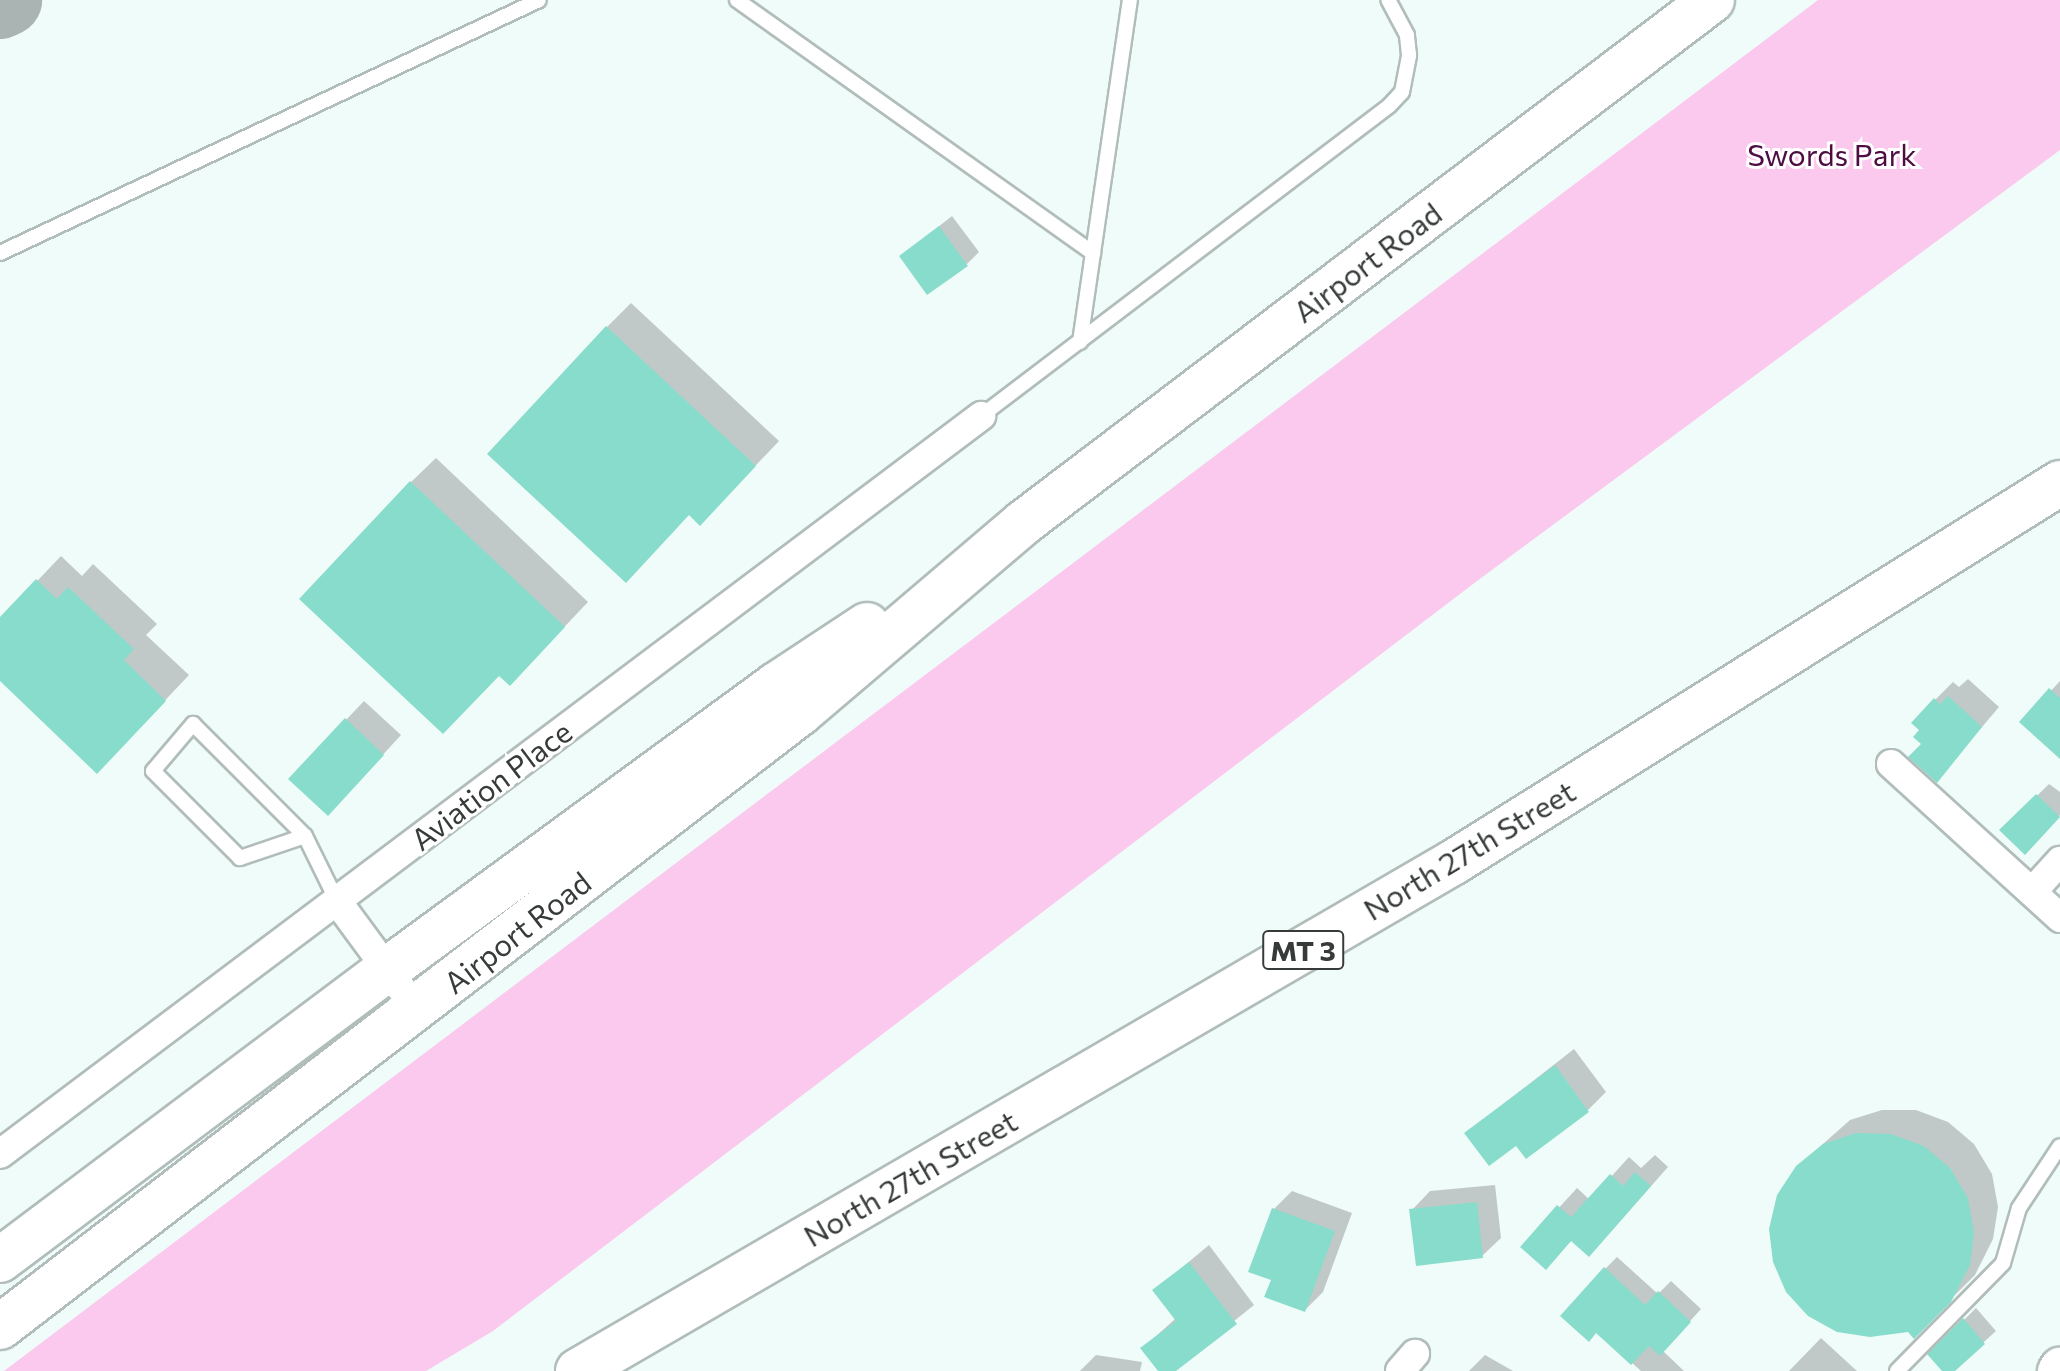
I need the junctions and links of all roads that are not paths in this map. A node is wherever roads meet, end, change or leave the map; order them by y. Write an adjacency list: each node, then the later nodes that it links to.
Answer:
1 (539, 0): 6 (lane)
2 (737, 0): 7 (lane)
3 (1130, 0): 7 (lane)
4 (1388, 0): 8 (lane)
5 (1712, 0): 13 (main road, Airport Road)
6 (0, 253)
7 (1093, 253): 8 (lane)
8 (1080, 342): 9 (lane)
9 (981, 416): 18 (street, Aviation Place)
10 (2060, 483): 12 (main road, North 27th Street / MT 3)
11 (2060, 490): 12 (main road)
12 (2015, 508): 26 (main road, North 27th Street / MT 3)
13 (1023, 523): 20 (main road, Airport Road); 21 (main road, Airport Road)
14 (1891, 764): 17 (street)
15 (305, 836): 15 (lane); 18 (lane)
16 (2060, 861): 17 (street)
17 (2032, 892): 19 (street)
18 (337, 901): 20 (street); 23 (street, Aviation Place)
19 (2060, 918)
20 (388, 969): 21 (street); 24 (main road, Airport Road)
21 (417, 1010): 25 (main road, Airport Road)
22 (2060, 1146): 27 (lane)
23 (0, 1154)
24 (0, 1260)
25 (0, 1327)
26 (578, 1371)
27 (1897, 1371)

